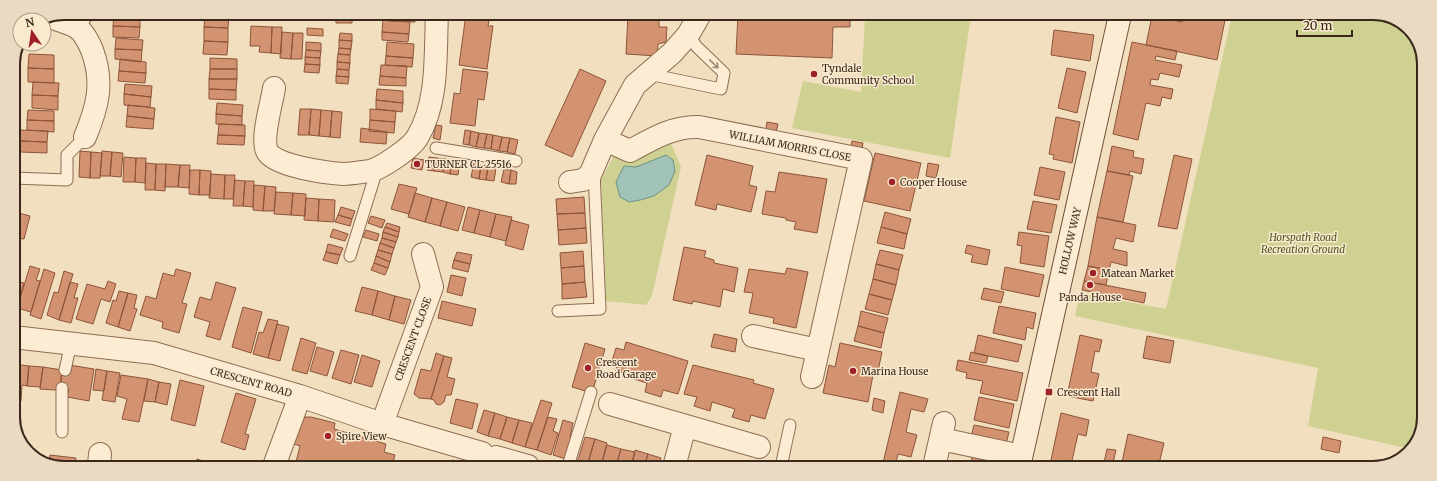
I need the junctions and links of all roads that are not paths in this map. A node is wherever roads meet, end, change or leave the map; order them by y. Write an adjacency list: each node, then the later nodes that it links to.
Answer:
1 (84, 20): 8 (street)
2 (437, 20): 7 (street)
3 (697, 20): 5 (street)
4 (1119, 20): 41 (street, HOLLOW WAY)
5 (688, 35): 6 (street); 6 (lane, one-way to 6)
6 (648, 74): 9 (street)
7 (274, 88)
8 (85, 137): 13 (lane)
9 (605, 140): 12 (street); 22 (street, WILLIAM MORRIS CLOSE)
10 (436, 148): 11 (lane)
11 (516, 161)
12 (594, 167): 15 (street); 18 (lane)
13 (20, 178)
14 (374, 179): 17 (lane)
15 (570, 182)
16 (423, 254): 29 (street, CRESCENT CLOSE)
17 (350, 256)
18 (558, 311)
19 (753, 336): 22 (street)
20 (20, 338): 21 (street, CRESCENT ROAD)
21 (71, 343): 23 (lane); 27 (street, CRESCENT ROAD)
22 (818, 350): 24 (street, WILLIAM MORRIS CLOSE)
23 (65, 370)
24 (812, 377)
25 (62, 388): 32 (lane)
26 (590, 392): 36 (lane)
27 (300, 396): 29 (street, CRESCENT ROAD); 34 (street)
28 (610, 404): 31 (street)
29 (382, 424): 35 (street, CRESCENT ROAD)
30 (790, 425): 38 (lane)
31 (685, 426): 33 (street); 37 (street)
32 (62, 432)
33 (759, 447)
34 (276, 461)
35 (510, 461)
36 (569, 461)
37 (676, 461)
38 (782, 461)
39 (935, 461): 40 (street)
40 (1017, 461)
41 (1020, 461)

